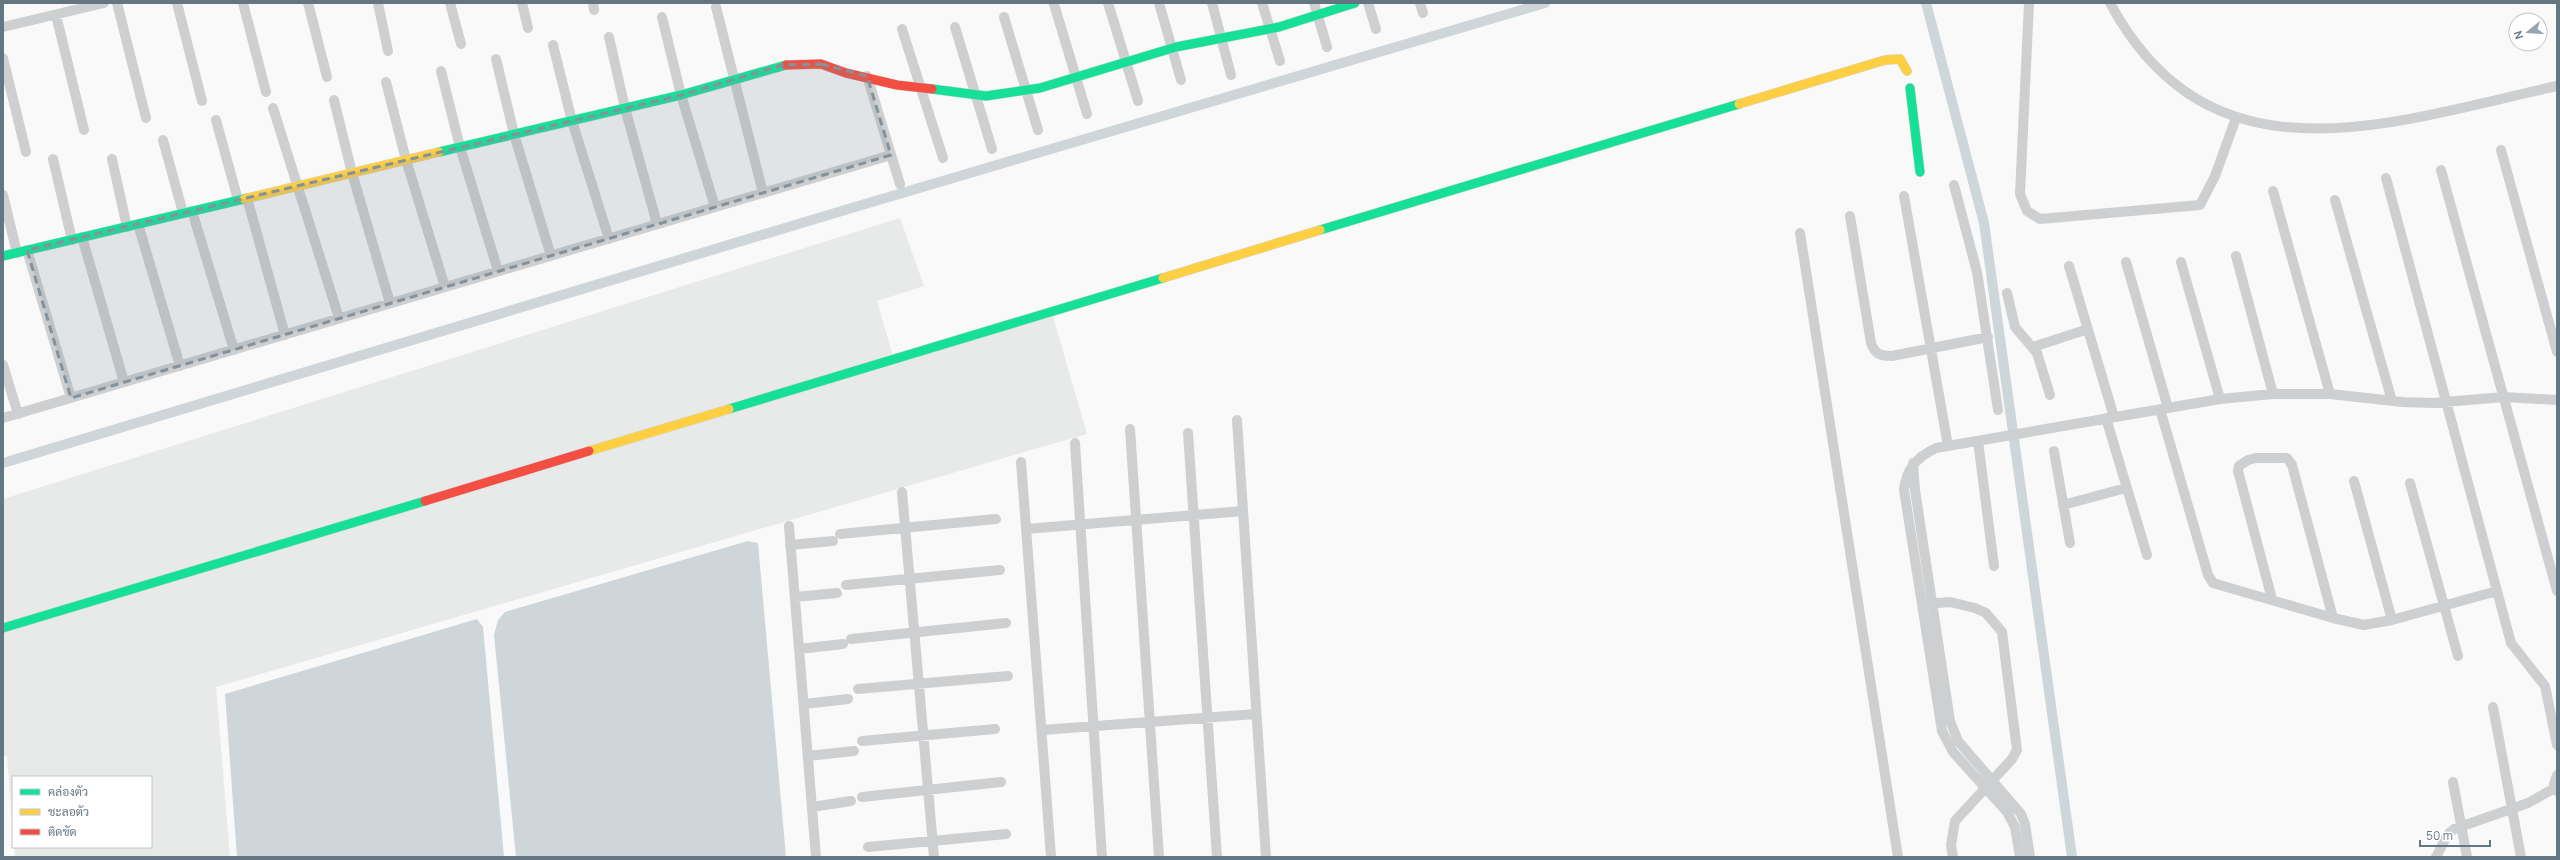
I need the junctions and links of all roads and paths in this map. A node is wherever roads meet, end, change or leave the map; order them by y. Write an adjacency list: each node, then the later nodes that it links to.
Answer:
1 (104, 3): 22 (street)
2 (117, 3): 65 (street)
3 (177, 3): 60 (street)
4 (243, 3): 56 (street)
5 (308, 3): 46 (street)
6 (378, 3): 38 (street)
7 (450, 3): 34 (street)
8 (522, 3): 28 (street)
9 (1108, 3): 42 (street)
10 (1159, 3): 37 (street)
11 (1212, 3): 32 (street)
12 (1262, 3): 30 (street)
13 (1314, 3): 23 (street)
14 (1355, 3): 23 (street)
15 (1368, 3): 31 (street)
16 (1420, 3): 21 (street)
17 (2029, 3): 66 (street)
18 (2110, 3): 66 (street)
19 (1054, 4): 49 (street)
20 (716, 7): 48 (street)
21 (1423, 13)
22 (56, 15): 26 (street); 69 (street)
23 (1317, 15): 30 (street); 36 (street)
24 (662, 17): 57 (street)
25 (1004, 17): 55 (street)
26 (3, 27)
27 (955, 27): 58 (street)
28 (528, 28)
29 (902, 29): 53 (street)
30 (1269, 29): 32 (street); 41 (street)
31 (1376, 29)
32 (1221, 35): 37 (street); 45 (street)
33 (609, 37): 63 (street)
34 (461, 44)
35 (553, 45): 68 (street)
36 (1327, 47)
37 (1172, 48): 42 (street); 50 (street)
38 (388, 51)
39 (3, 58): 76 (street)
40 (496, 59): 71 (street)
41 (1280, 61)
42 (1127, 62): 49 (street); 61 (street)
43 (441, 71): 73 (street)
44 (1907, 71): 181 (street)
45 (1231, 75)
46 (327, 76)
47 (867, 76): 48 (street); 53 (street); 77 (street)
48 (732, 78): 57 (street); 90 (street)
49 (1077, 79): 55 (street); 64 (street)
50 (1181, 80)
51 (386, 82): 81 (street)
52 (2557, 86): 66 (street)
53 (921, 88): 58 (street); 78 (street)
54 (1910, 88): 83 (street)
55 (1026, 90): 58 (street); 70 (street)
56 (266, 92)
57 (681, 94): 63 (street); 95 (street)
58 (976, 96): 74 (street)
59 (334, 100): 84 (street)
60 (202, 101)
61 (1138, 101)
62 (273, 108): 88 (street)
63 (625, 108): 68 (street); 99 (street)
64 (1087, 114)
65 (146, 118)
66 (2236, 118)
67 (216, 120): 93 (street)
68 (572, 120): 71 (street); 103 (street)
69 (84, 130)
70 (1038, 130)
71 (514, 134): 73 (street); 107 (street)
72 (163, 140): 96 (street)
73 (460, 147): 81 (street); 112 (street)
74 (992, 149)
75 (2501, 150): 123 (street)
76 (26, 152)
77 (892, 155): 86 (street); 90 (street)
78 (943, 158)
79 (53, 159): 102 (street)
80 (112, 159): 100 (street)
81 (406, 160): 84 (street); 113 (street)
82 (2441, 170): 130 (street)
83 (1920, 172)
84 (352, 173): 88 (street); 115 (street)
85 (2386, 178): 135 (street)
86 (900, 184)
87 (1954, 185): 119 (street)
88 (298, 186): 93 (street); 116 (street)
89 (2273, 192): 128 (street)
90 (762, 193): 95 (street)
91 (3, 195): 105 (street)
92 (1904, 196): 121 (street)
93 (243, 199): 96 (street); 118 (street)
94 (2335, 200): 133 (street)
95 (715, 207): 99 (street)
96 (188, 212): 98 (street); 122 (street)
97 (1850, 216): 121 (street)
98 (138, 224): 100 (street); 125 (street)
99 (657, 224): 103 (street)
100 (127, 227): 102 (street)
101 (1800, 233): 224 (street)
102 (77, 238): 104 (street); 126 (street)
103 (608, 239): 107 (street)
104 (27, 250): 105 (street); 131 (street)
105 (17, 253): 106 (street)
106 (3, 256)
107 (550, 256): 112 (street)
108 (2236, 256): 127 (street)
109 (2126, 262): 136 (street)
110 (2181, 262): 132 (street)
111 (2069, 266): 117 (street)
112 (498, 271): 113 (street)
113 (445, 287): 115 (street)
114 (2007, 293): 120 (street)
115 (390, 303): 116 (street)
116 (339, 318): 118 (street)
117 (2088, 329): 120 (street); 140 (street)
118 (285, 334): 122 (street)
119 (1988, 337): 121 (street); 137 (street)
120 (2033, 346): 129 (street)
121 (1930, 348): 146 (street)
122 (234, 350): 125 (street)
123 (2557, 352)
124 (3, 365): 138 (street)
125 (180, 366): 126 (street)
126 (124, 382): 131 (street)
127 (2273, 394): 128 (street); 132 (street)
128 (2330, 394): 133 (street)
129 (2050, 395)
130 (2504, 397): 134 (street); 135 (street); 171 (street)
131 (71, 398): 138 (street)
132 (2220, 399): 136 (street)
133 (2392, 400): 135 (street)
134 (2557, 400)
135 (2447, 401): 170 (street)
136 (2164, 408): 140 (street); 174 (street)
137 (1998, 410)
138 (18, 414): 139 (street)
139 (3, 418)
140 (2110, 418): 144 (street); 152 (street)
141 (1237, 420): 155 (street)
142 (1130, 429): 158 (street)
143 (1188, 433): 156 (street)
144 (1978, 441): 146 (street); 166 (street)
145 (1075, 443): 159 (street)
146 (1948, 446): 149 (street)
147 (2054, 451): 154 (street)
148 (1021, 462): 162 (street)
149 (1914, 463): 175 (street); 176 (street)
150 (2354, 481): 179 (street)
151 (2410, 483): 177 (street)
152 (2126, 488): 154 (street); 165 (street)
153 (902, 492): 161 (street)
154 (2063, 505): 163 (street)
155 (1243, 511): 156 (street); 191 (street)
156 (1194, 515): 158 (street); 192 (street)
157 (996, 519): 161 (street)
158 (1136, 520): 159 (street); 193 (street)
159 (1080, 524): 162 (street); 194 (street)
160 (789, 526): 164 (street)
161 (905, 527): 164 (street); 168 (street)
162 (1026, 529): 196 (street)
163 (2070, 543)
164 (790, 545): 173 (street)
165 (2147, 555)
166 (1994, 566)
167 (1000, 570): 168 (street)
168 (910, 579): 169 (street); 182 (street)
169 (846, 585)
170 (2497, 591): 177 (street); 199 (street)
171 (2557, 591)
172 (837, 593): 173 (street)
173 (795, 596): 183 (street)
174 (2272, 599): 178 (street); 178 (street)
175 (1934, 604): 176 (street); 203 (street); 203 (street)
176 (1922, 605): 206 (street)
177 (2444, 605): 179 (street); 184 (street)
178 (2333, 618): 179 (street)
179 (2392, 620)
180 (1006, 623): 182 (street)
181 (3, 628)
182 (914, 632): 183 (street); 186 (street)
183 (799, 649): 189 (street)
184 (2458, 656)
185 (1008, 676): 186 (street)
186 (919, 684): 187 (street); 197 (street)
187 (858, 689)
188 (848, 699): 189 (street)
189 (804, 704): 201 (street)
190 (2493, 707): 212 (street)
191 (1256, 714): 192 (street); 223 (street)
192 (1208, 718): 193 (street); 222 (street)
193 (1150, 722): 194 (street); 221 (street)
194 (1094, 726): 196 (street); 220 (street)
195 (995, 729): 197 (street)
196 (1042, 730): 219 (street)
197 (923, 735): 198 (street); 207 (street)
198 (862, 741)
199 (2557, 745)
200 (854, 751): 201 (street)
201 (808, 756): 211 (street)
202 (2557, 775): 208 (street)
203 (1992, 780): 206 (street); 227 (street)
204 (1001, 782): 207 (street)
205 (2453, 782): 213 (street)
206 (1984, 788): 225 (street); 226 (street)
207 (928, 789): 209 (street); 215 (street)
208 (2556, 789): 212 (street)
209 (862, 797)
210 (851, 802): 211 (street)
211 (812, 807): 217 (street)
212 (2514, 809): 213 (street); 230 (street)
213 (2462, 825): 228 (street); 229 (street)
214 (1006, 834): 215 (street)
215 (932, 841): 216 (street); 218 (street)
216 (868, 847)
217 (816, 857)
218 (934, 857)
219 (1051, 857)
220 (1102, 857)
221 (1159, 857)
222 (1217, 857)
223 (1266, 857)
224 (1898, 857)
225 (1953, 857)
226 (2020, 857)
227 (2030, 857)
228 (2436, 857)
229 (2467, 857)
230 (2521, 857)

